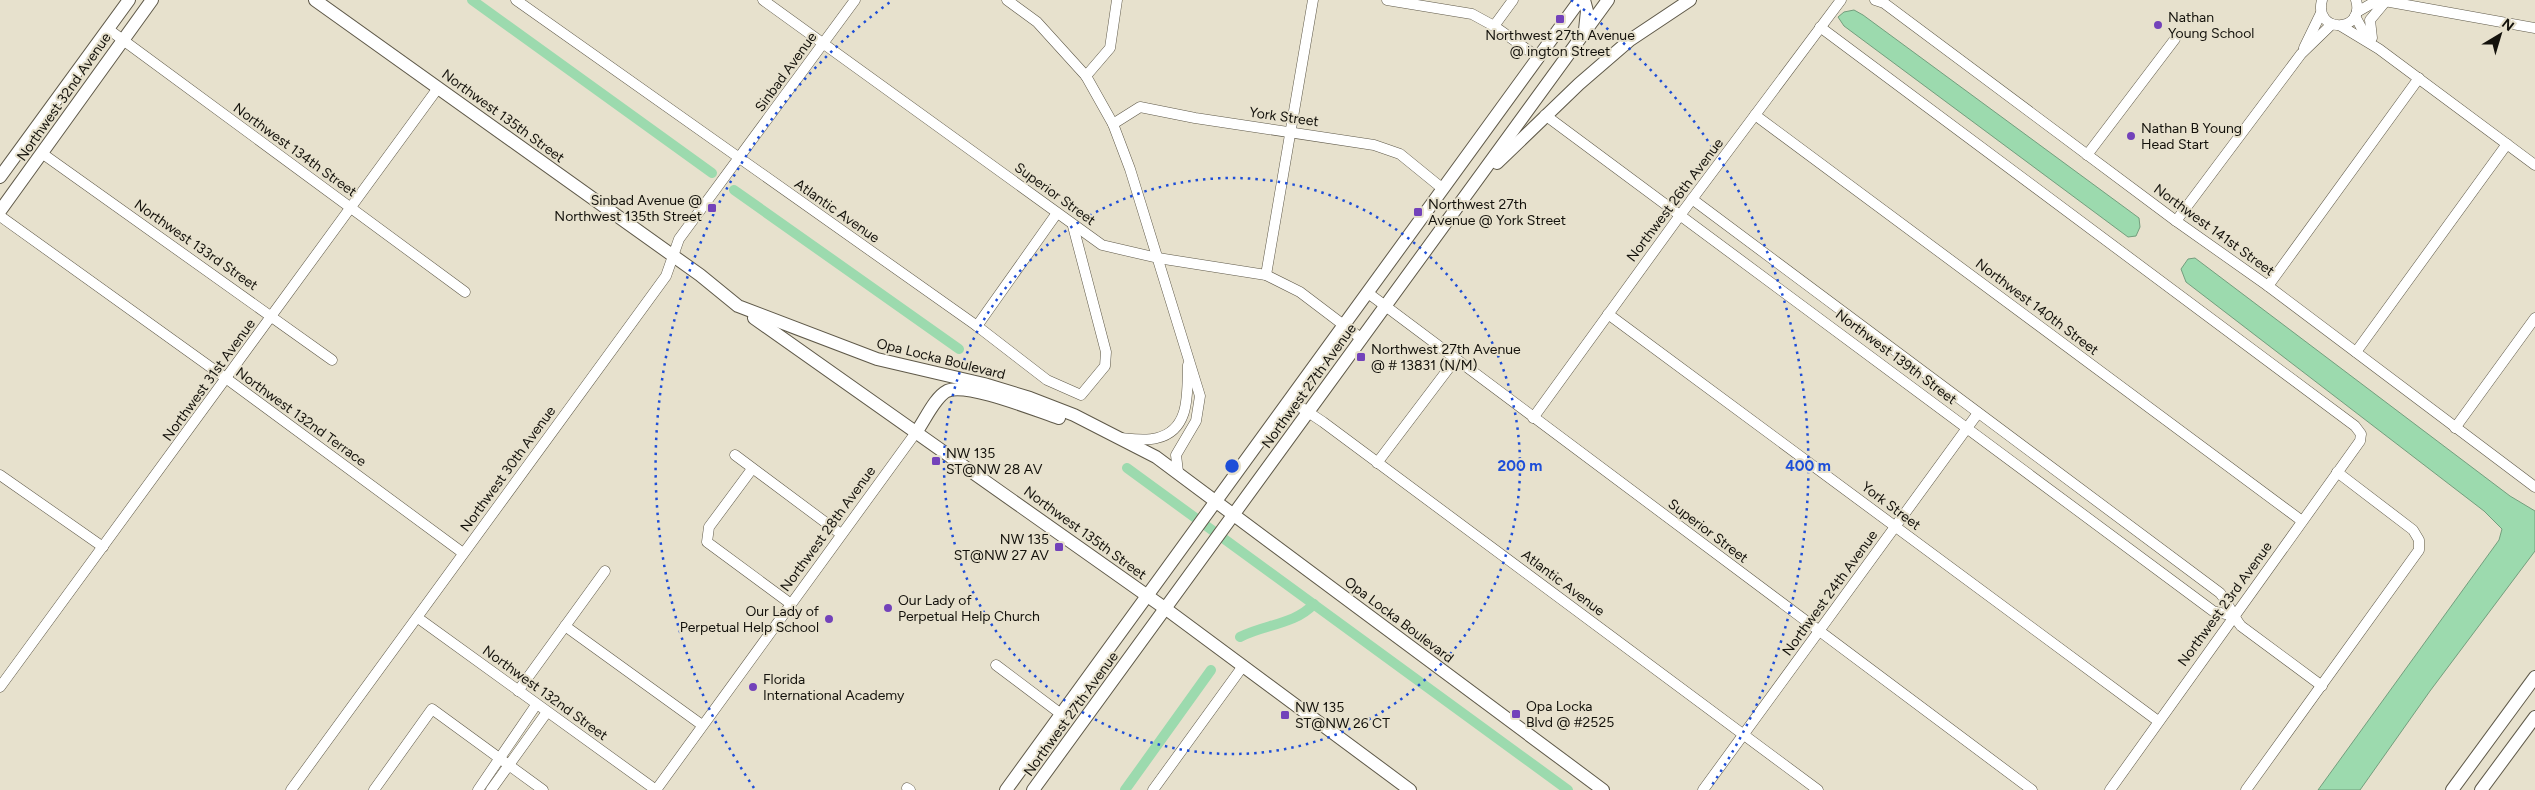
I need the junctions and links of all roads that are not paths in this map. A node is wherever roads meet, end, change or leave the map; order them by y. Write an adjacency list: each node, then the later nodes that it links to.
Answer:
1 (130, 0): 27 (main road, Northwest 32nd Avenue)
2 (152, 0): 31 (main road, Northwest 32nd Avenue)
3 (315, 0): 38 (main road, Northwest 135th Street)
4 (516, 0): 46 (street, Atlantic Avenue)
5 (763, 0): 32 (street, Superior Street)
6 (855, 0): 32 (street, Sinbad Avenue)
7 (1007, 0): 36 (street)
8 (1117, 0): 36 (street)
9 (1312, 0): 42 (street)
10 (1387, 0): 24 (street)
11 (1513, 0): 24 (street)
12 (1580, 0): 35 (main road, Northwest 27th Avenue)
13 (1584, 0): 28 (main road)
14 (1690, 0): 39 (main road)
15 (1841, 0): 25 (street, Northwest 26th Avenue)
16 (1875, 0): 45 (street, Northwest 141st Street)
17 (2311, 0): 21 (street)
18 (2356, 0): 22 (street)
19 (1606, 1): 28 (main road, Northwest 27th Avenue)
20 (2382, 1): 22 (street); 26 (street); 29 (street)
21 (2321, 7): 23 (street); 34 (street)
22 (2356, 14): 23 (street); 29 (street)
23 (2336, 25): 33 (street); 34 (street)
24 (1494, 26): 35 (street)
25 (1820, 27): 40 (street, Northwest 26th Avenue); 93 (street, Northwest 23rd Avenue)
26 (2535, 28)
27 (108, 29): 31 (street, Northwest 134th Street); 49 (main road, Northwest 32nd Avenue)
28 (1585, 32): 48 (main road, Northwest 27th Avenue)
29 (2372, 38): 33 (street)
30 (2175, 39): 45 (street)
31 (122, 40): 44 (main road, Northwest 32nd Avenue); 52 (street, Northwest 134th Street)
32 (824, 43): 46 (street, Sinbad Avenue); 54 (street, Superior Street)
33 (2379, 49): 37 (street)
34 (2301, 54): 57 (street)
35 (1538, 58): 50 (main road, Northwest 27th Avenue)
36 (1086, 76): 41 (street)
37 (2419, 78): 43 (street); 62 (street)
38 (438, 88): 52 (street, Northwest 31st Avenue); 59 (main road, Northwest 135th Street)
39 (1546, 115): 48 (main road); 55 (street, Northwest 139th Street)
40 (1755, 115): 51 (street, Northwest 26th Avenue); 98 (street, Northwest 140th Street)
41 (1113, 124): 42 (street, York Street); 60 (street)
42 (1292, 131): 50 (street, York Street); 61 (street)
43 (2507, 144): 47 (street); 75 (street)
44 (43, 154): 53 (main road, Northwest 32nd Avenue); 69 (street, Northwest 133rd Street)
45 (2087, 155): 57 (street, Northwest 141st Street)
46 (738, 159): 59 (street, Northwest 30th Avenue); 71 (street, Atlantic Avenue)
47 (2535, 164)
48 (1483, 173): 66 (main road, Northwest 27th Avenue)
49 (0, 177)
50 (1443, 189): 64 (main road, Northwest 27th Avenue)
51 (1692, 199): 55 (street, Northwest 26th Avenue); 67 (street, Northwest 139th Street)
52 (351, 208): 63 (street, Northwest 134th Street); 69 (street, Northwest 31st Avenue)
53 (0, 212)
54 (1057, 212): 58 (street, Superior Street); 71 (street)
55 (1681, 214): 68 (street, Northwest 26th Avenue); 73 (street, Northwest 139th Street)
56 (0, 216): 79 (street, Northwest 132nd Terrace)
57 (2176, 221): 62 (street, Northwest 141st Street)
58 (1073, 226): 60 (street, Superior Street); 71 (street, Atlantic Avenue)
59 (674, 257): 65 (main road, Opa Locka Boulevard); 102 (street, Northwest 30th Avenue)
60 (1158, 258): 61 (street, Superior Street); 78 (street)
61 (1266, 275): 72 (street, Superior Street)
62 (2268, 286): 75 (street, Northwest 141st Street)
63 (465, 292)
64 (1368, 293): 66 (street, Superior Street); 72 (main road, Northwest 27th Avenue)
65 (738, 306): 84 (main road, Opa Locka Boulevard); 87 (main road, Northwest 135th Street)
66 (1385, 306): 74 (main road, Northwest 27th Avenue); 77 (street, Superior Street)
67 (1844, 313): 73 (street); 82 (street, Northwest 139th Street)
68 (1608, 314): 83 (street, Northwest 26th Avenue); 99 (street, York Street)
69 (273, 316): 76 (street, Northwest 133rd Street); 79 (street, Northwest 31st Avenue)
70 (2535, 318): 86 (street)
71 (977, 326)
72 (1344, 326): 74 (street, Superior Street); 80 (main road, Northwest 27th Avenue)
73 (1832, 327): 85 (street, Northwest 139th Street)
74 (1362, 339): 81 (main road, Northwest 27th Avenue)
75 (2356, 352): 86 (street, Northwest 141st Street)
76 (332, 360)
77 (1454, 360): 83 (street, Superior Street); 90 (street)
78 (1188, 362): 88 (street); 92 (street)
79 (227, 379): 101 (street, Northwest 31st Avenue); 102 (street, Northwest 132nd Terrace)
80 (1290, 400): 81 (street, Atlantic Avenue); 96 (main road, Northwest 27th Avenue)
81 (1308, 413): 90 (street, Atlantic Avenue); 97 (main road, Northwest 27th Avenue)
82 (1978, 413): 85 (street, Northwest 24th Avenue); 107 (street, Northwest 139th Street)
83 (1533, 418): 110 (street, Superior Street)
84 (1085, 421): 87 (main road); 88 (main road, Opa Locka Boulevard)
85 (1968, 428): 99 (street, Northwest 24th Avenue); 107 (street, Northwest 139th Street)
86 (2455, 428): 95 (street, Northwest 141st Street)
87 (917, 431): 100 (street, Northwest 28th Avenue); 104 (main road, Northwest 135th Street)
88 (1120, 438): 92 (main road, Opa Locka Boulevard)
89 (734, 455): 91 (street)
90 (1377, 462): 124 (street, Atlantic Avenue)
91 (752, 469): 100 (street); 105 (street)
92 (1178, 472): 96 (main road, Opa Locka Boulevard)
93 (2337, 472): 98 (street, Northwest 23rd Avenue); 114 (street)
94 (0, 475): 101 (street)
95 (2535, 487)
96 (1213, 505): 97 (main road, Opa Locka Boulevard); 104 (main road, Northwest 27th Avenue)
97 (1231, 520): 106 (main road, Northwest 27th Avenue); 137 (main road, Opa Locka Boulevard)
98 (2302, 521): 107 (street, Northwest 23rd Avenue)
99 (1895, 526): 110 (street, Northwest 24th Avenue); 121 (street, York Street)
100 (841, 534): 105 (street, Northwest 28th Avenue)
101 (102, 547): 115 (street, Northwest 31st Avenue)
102 (463, 553): 108 (street, Northwest 30th Avenue)
103 (605, 571): 109 (street)
104 (1147, 596): 106 (main road, Northwest 135th Street); 119 (main road, Northwest 27th Avenue)
105 (791, 604): 122 (street, Northwest 28th Avenue)
106 (1166, 609): 112 (main road, Northwest 135th Street); 134 (main road, Northwest 27th Avenue)
107 (2232, 616): 114 (street, Northwest 139th Street); 121 (street, Northwest 23rd Avenue)
108 (418, 618): 116 (street, Northwest 132nd Street); 127 (street, Northwest 30th Avenue)
109 (565, 626): 116 (street); 122 (street)
110 (1820, 632): 124 (street, Northwest 24th Avenue); 140 (street, Superior Street)
111 (996, 665): 119 (street)
112 (1243, 666): 135 (street); 136 (main road, Northwest 135th Street)
113 (2535, 677): 143 (main road)
114 (2322, 686): 142 (street)
115 (0, 687)
116 (518, 691): 117 (street, Northwest 132nd Street)
117 (536, 704): 118 (street, Northwest 132nd Street); 123 (street)
118 (546, 712): 125 (street); 132 (street, Northwest 132nd Street)
119 (1061, 714): 133 (main road, Northwest 27th Avenue)
120 (2535, 717): 144 (main road)
121 (2158, 722): 141 (street, Northwest 23rd Avenue)
122 (702, 725): 132 (street, Northwest 28th Avenue)
123 (518, 732): 125 (street); 126 (street)
124 (1743, 735): 138 (street, Northwest 24th Avenue); 139 (street, Atlantic Avenue)
125 (528, 738): 126 (street)
126 (505, 762): 128 (street); 129 (street); 130 (street); 131 (street)
127 (291, 790)
128 (374, 790)
129 (478, 790)
130 (491, 790)
131 (543, 790)
132 (656, 790)
133 (1006, 790)
134 (1033, 790)
135 (1153, 790)
136 (1410, 790)
137 (1603, 790)
138 (1703, 790)
139 (1818, 790)
140 (2032, 790)
141 (2110, 790)
142 (2246, 790)
143 (2452, 790)
144 (2482, 790)

